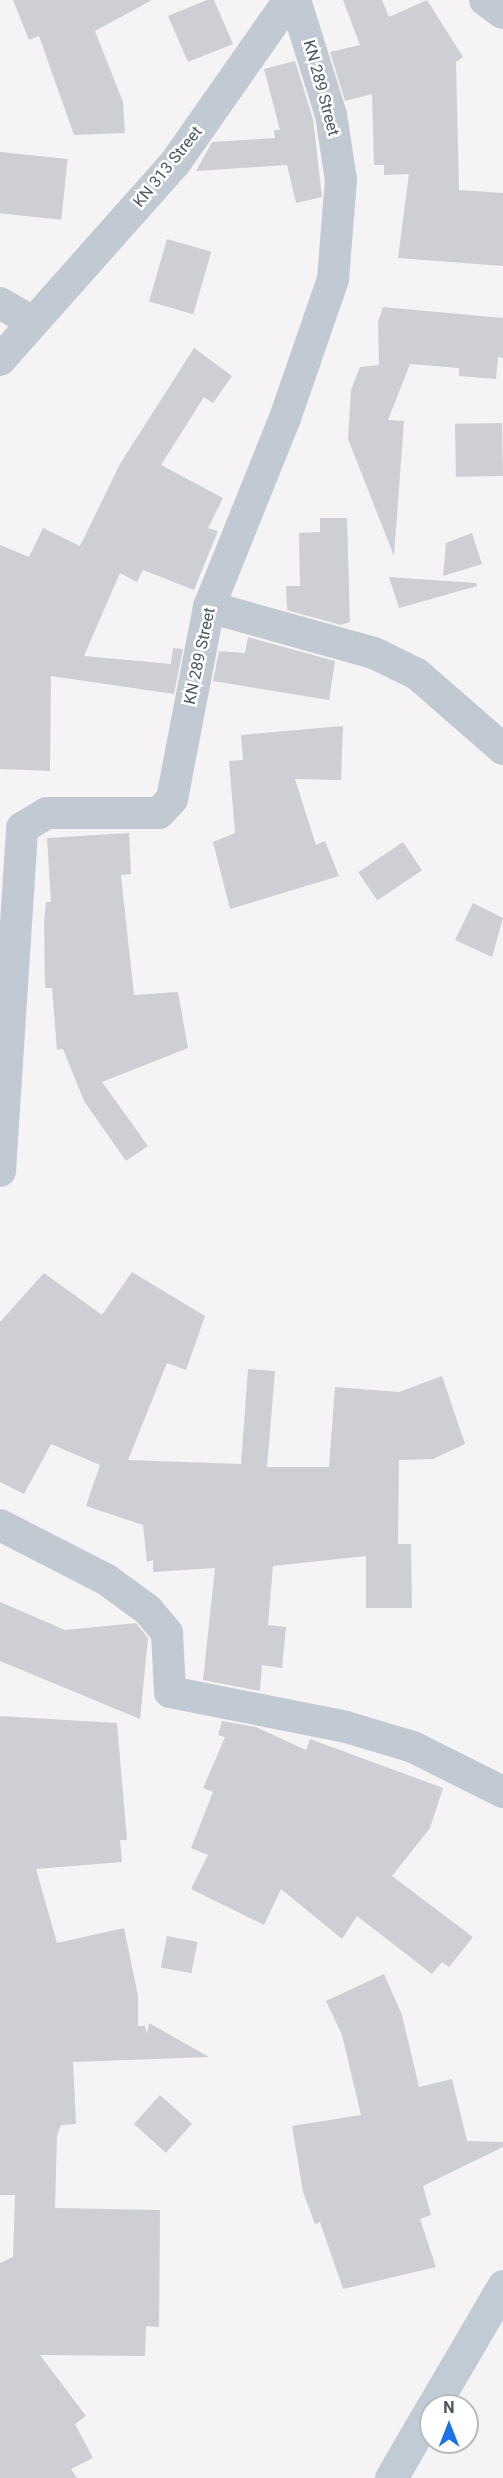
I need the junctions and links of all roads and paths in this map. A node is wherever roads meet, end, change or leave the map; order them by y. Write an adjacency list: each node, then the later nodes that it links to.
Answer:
1 (289, 0): 6 (street, KN 313 Street)
2 (295, 0): 8 (street, KN 289 Street)
3 (485, 0): 4 (street)
4 (503, 13)
5 (0, 303): 6 (street)
6 (33, 322): 7 (street, KN 313 Street)
7 (0, 360)
8 (209, 607): 9 (street); 10 (street, KN 289 Street)
9 (503, 749)
10 (0, 1171)
11 (0, 1524): 12 (street)
12 (503, 1792)
13 (503, 2286): 14 (main road)
14 (440, 2394)
15 (419, 2430): 16 (main road)
16 (391, 2478)

